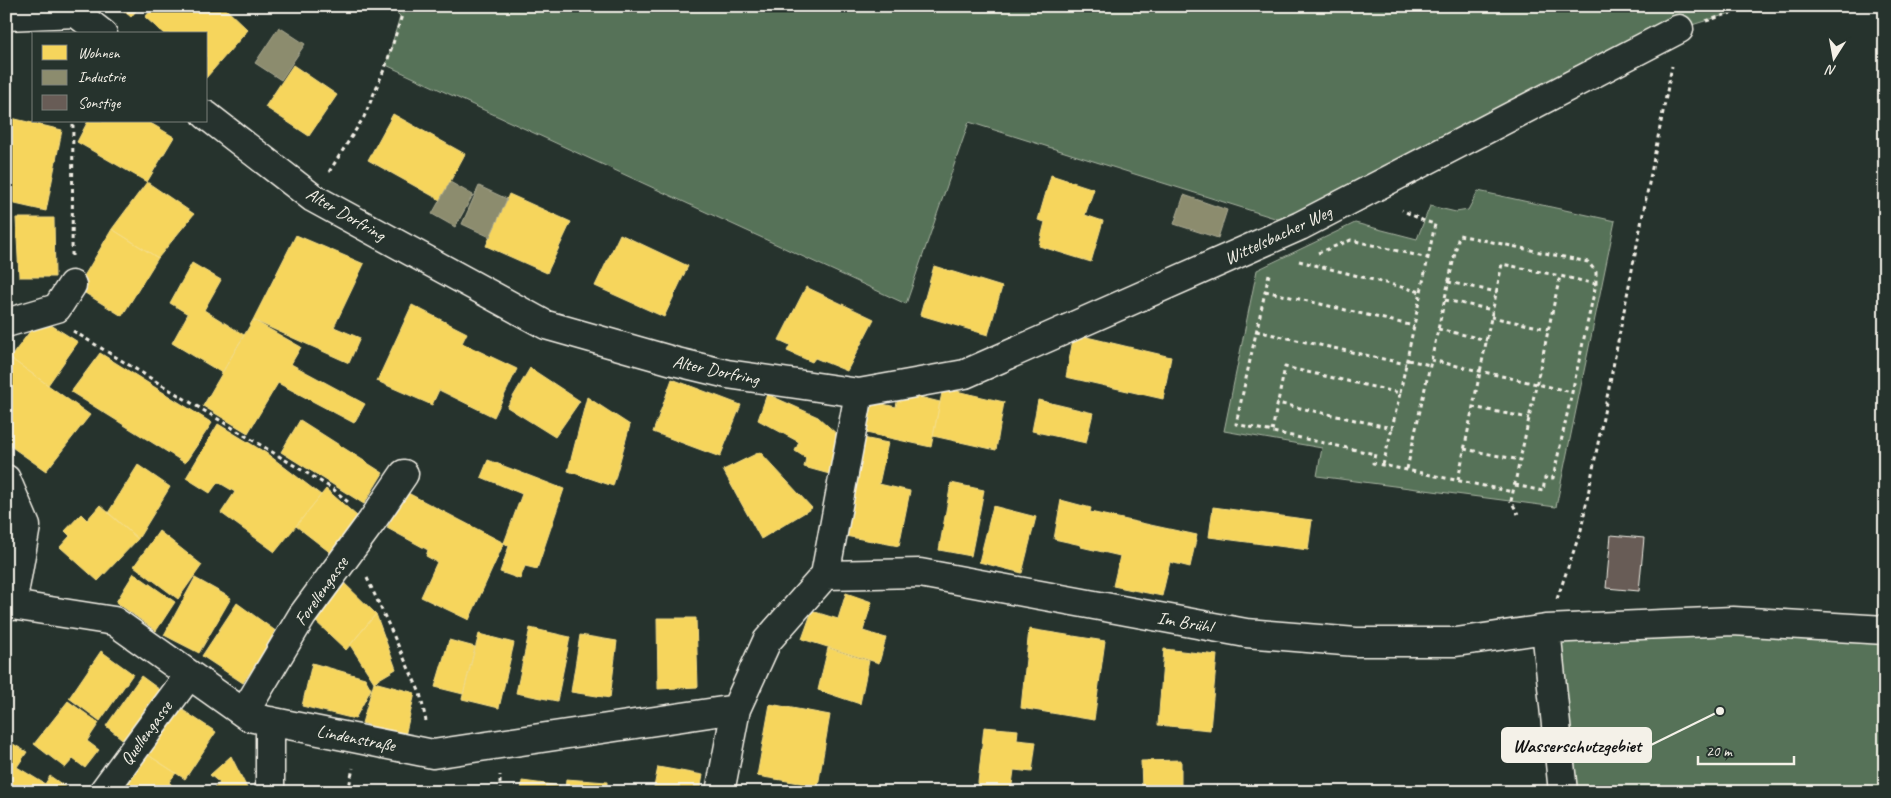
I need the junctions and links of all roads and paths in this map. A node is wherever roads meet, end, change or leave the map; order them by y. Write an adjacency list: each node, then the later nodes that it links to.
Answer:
1 (404, 6): 8 (path)
2 (1753, 6): 4 (path)
3 (6, 16): 5 (street)
4 (1679, 29): 39 (street, Wittelsbacher Weg); 60 (path)
5 (100, 32)
6 (208, 117): 8 (street, Alter Dorfring)
7 (73, 122): 19 (path)
8 (313, 198): 39 (street, Alter Dorfring)
9 (1402, 210): 12 (path)
10 (1317, 254): 12 (path)
11 (1308, 258): 13 (path)
12 (1428, 258): 21 (path)
13 (1299, 261): 14 (path); 21 (path)
14 (1292, 264)
15 (1276, 271): 20 (path)
16 (1560, 276): 18 (path); 22 (path); 30 (path)
17 (1448, 282): 18 (path); 22 (path); 23 (path)
18 (1596, 284): 38 (path)
19 (72, 285): 24 (street)
20 (1265, 291): 28 (path); 31 (path)
21 (1421, 292): 28 (path)
22 (1497, 292): 25 (path)
23 (1445, 300): 25 (path); 29 (path)
24 (57, 308): 27 (street); 56 (path)
25 (1493, 310): 26 (path)
26 (1491, 317): 30 (path); 32 (path)
27 (6, 323)
28 (1414, 326): 34 (path)
29 (1438, 329): 32 (path); 33 (path)
30 (1548, 329): 37 (path)
31 (1256, 331): 34 (path); 45 (path)
32 (1487, 340): 36 (path)
33 (1431, 360): 35 (path); 36 (path)
34 (1407, 362): 35 (path); 40 (path)
35 (1430, 365): 49 (path)
36 (1480, 372): 37 (path); 42 (path)
37 (1536, 384): 38 (path); 43 (path)
38 (1572, 392): 53 (path)
39 (859, 393): 58 (street)
40 (1400, 393): 41 (path); 44 (path)
41 (1278, 403): 44 (path); 45 (path)
42 (1472, 407): 43 (path); 46 (path)
43 (1529, 418): 47 (path)
44 (1392, 428): 48 (path)
45 (1272, 431): 48 (path)
46 (1464, 449): 47 (path); 52 (path)
47 (1520, 460): 53 (path)
48 (1383, 465): 49 (path)
49 (1406, 469): 52 (path)
50 (404, 474): 56 (street, Forellengasse)
51 (6, 479): 59 (street)
52 (1458, 480): 54 (path)
53 (1515, 485): 54 (path)
54 (1513, 492): 55 (path)
55 (1518, 514)
56 (372, 521): 57 (street, Forellengasse)
57 (352, 546): 64 (street, Forellengasse); 66 (path)
58 (825, 575): 60 (street, Im Brühl); 63 (street)
59 (9, 607): 62 (street, Lindenstraße)
60 (1546, 629): 61 (street, Im Brühl); 70 (street)
61 (1885, 630)
62 (189, 675): 64 (street, Lindenstraße); 67 (street, Quellengasse)
63 (736, 709): 66 (street, Lindenstraße); 69 (street)
64 (244, 713): 65 (street, Lindenstraße)
65 (270, 721): 66 (street, Lindenstraße); 68 (street)
66 (433, 754)
67 (103, 792)
68 (270, 792)
69 (720, 792)
70 (1562, 792)

